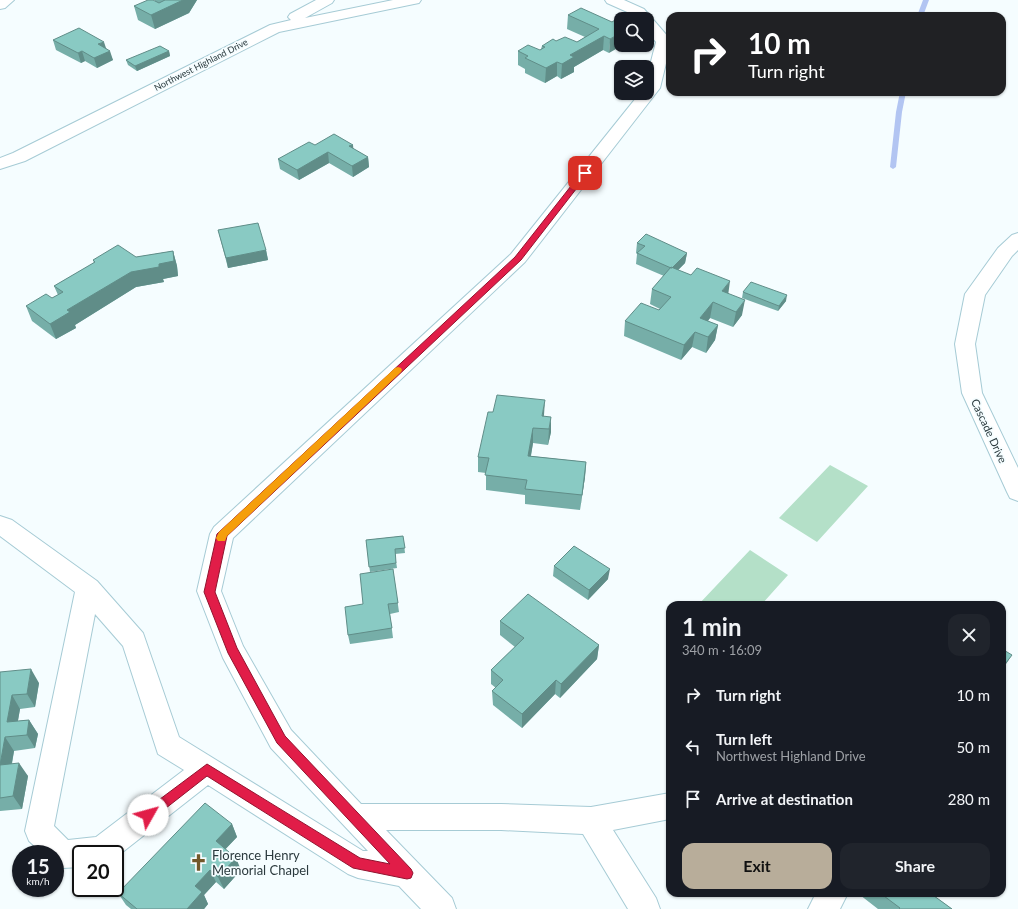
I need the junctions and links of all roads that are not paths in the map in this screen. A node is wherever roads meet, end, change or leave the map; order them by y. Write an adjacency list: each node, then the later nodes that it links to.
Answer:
1 (7, 0): 5 (street)
2 (327, 0): 7 (street)
3 (414, 0): 7 (street, Northwest Highland Drive)
4 (612, 0): 6 (street)
5 (0, 6)
6 (639, 12)
7 (275, 28): 9 (street, Northwest Highland Drive)
8 (654, 30): 16 (street)
9 (0, 164)
10 (1018, 239): 11 (street, Cascade Drive)
11 (1018, 492)
12 (0, 525): 13 (street)
13 (88, 588): 14 (street); 14 (street)
14 (207, 769): 18 (street)
15 (666, 807): 17 (street)
16 (354, 817): 17 (street); 18 (street)
17 (591, 821): 21 (street)
18 (407, 873): 20 (street)
19 (830, 897): 22 (street)
20 (441, 909)
21 (645, 909)
22 (823, 909)

